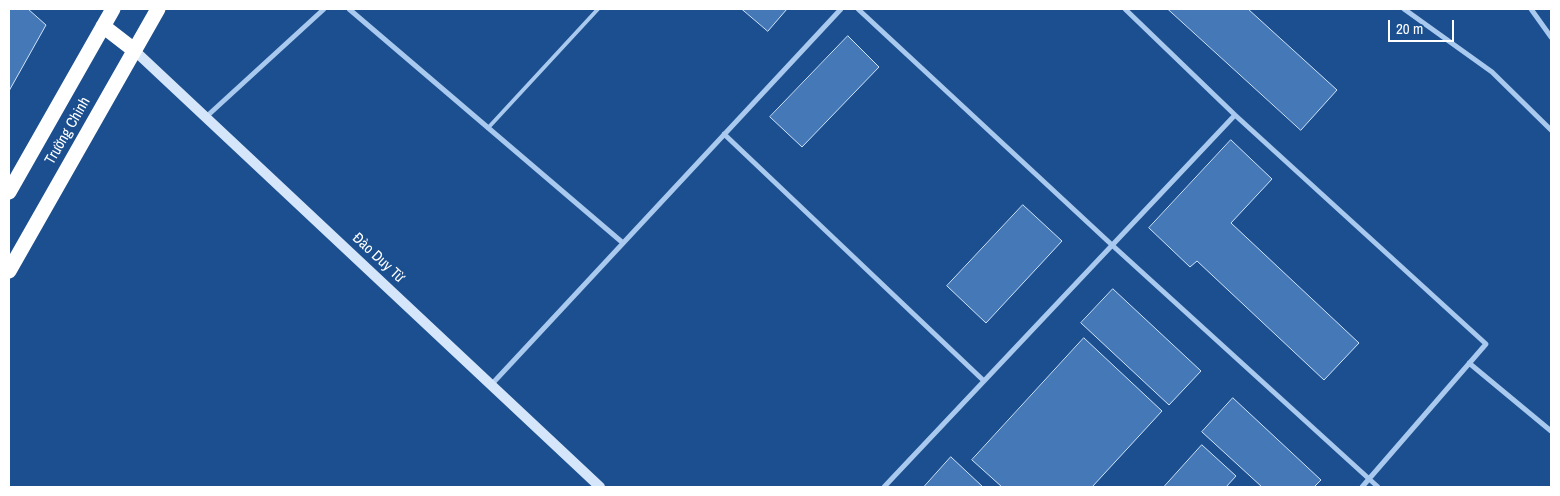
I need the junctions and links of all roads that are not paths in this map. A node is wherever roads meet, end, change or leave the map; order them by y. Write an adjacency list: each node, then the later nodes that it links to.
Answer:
1 (113, 9): 11 (highway, Trường Chinh)
2 (158, 9): 13 (highway, Trường Chinh)
3 (324, 9): 15 (street)
4 (349, 9): 16 (street)
5 (598, 9): 16 (lane)
6 (841, 9): 18 (street)
7 (858, 9): 21 (street)
8 (1125, 9): 14 (street)
9 (1404, 9): 17 (street)
10 (1531, 9): 12 (street)
11 (104, 26): 13 (highway); 19 (highway, Trường Chinh)
12 (1551, 37)
13 (134, 50): 15 (street, Đào Duy Từ); 22 (highway, Trường Chinh)
14 (1235, 115): 21 (street); 23 (street)
15 (206, 117): 25 (street, Đào Duy Từ)
16 (488, 128): 20 (street)
17 (1551, 130)
18 (724, 134): 20 (street); 24 (street)
19 (9, 192)
20 (622, 243): 25 (street)
21 (1112, 245): 24 (street); 27 (street)
22 (9, 271)
23 (1469, 363): 26 (street); 27 (street)
24 (984, 381): 29 (street)
25 (491, 385): 28 (street, Đào Duy Từ)
26 (1551, 431)
27 (1370, 480): 30 (street); 31 (street)
28 (600, 487)
29 (884, 487)
30 (1362, 487)
31 (1378, 487)

